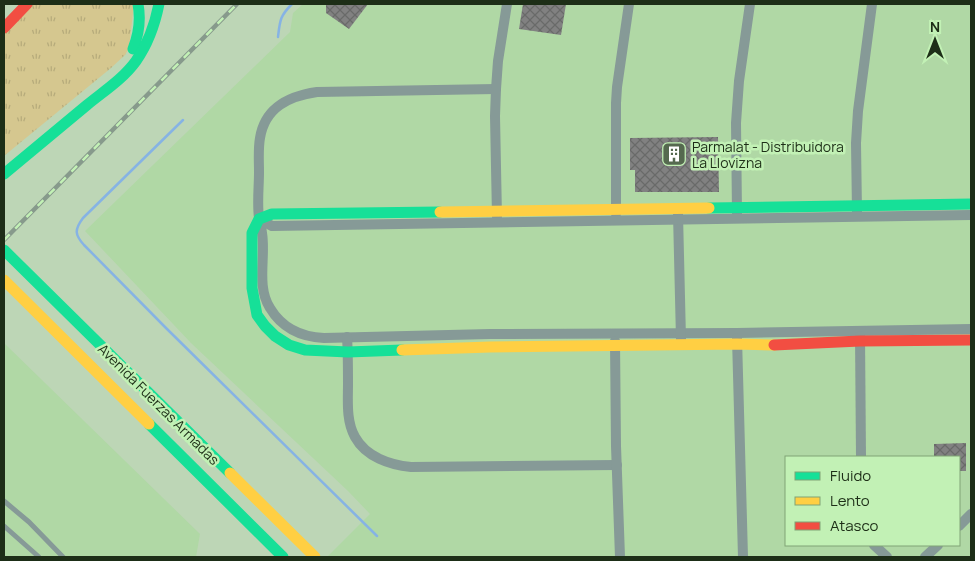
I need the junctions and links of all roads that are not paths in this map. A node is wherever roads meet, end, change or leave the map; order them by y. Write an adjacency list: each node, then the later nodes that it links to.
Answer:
1 (27, 4): 8 (main road)
2 (138, 4): 10 (main road)
3 (159, 4): 11 (main road)
4 (507, 4): 9 (street)
5 (629, 4): 15 (street)
6 (750, 4): 14 (street)
7 (872, 4): 13 (street)
8 (4, 28)
9 (496, 89): 18 (street); 19 (street)
10 (4, 161)
11 (4, 174)
12 (971, 204): 13 (main road)
13 (857, 211): 14 (main road); 17 (street)
14 (737, 213): 16 (main road)
15 (616, 214): 16 (main road); 18 (main road)
16 (678, 214): 24 (street)
17 (971, 215)
18 (497, 216): 19 (main road)
19 (259, 219): 22 (main road)
20 (5, 251): 48 (main road, Avenida Fuerzas Armadas)
21 (4, 280): 47 (main road, Avenida Fuerzas Armadas)
22 (258, 288): 28 (street); 34 (main road)
23 (971, 329): 27 (street)
24 (681, 332): 26 (street); 29 (street); 31 (street)
25 (490, 334): 26 (street); 28 (street); 33 (street)
26 (614, 334): 32 (street)
27 (860, 335): 29 (main road); 30 (main road); 35 (street)
28 (348, 337): 34 (street)
29 (737, 338): 31 (main road); 50 (street)
30 (971, 340)
31 (681, 345): 32 (main road)
32 (615, 346): 33 (main road); 36 (street)
33 (490, 347): 34 (main road)
34 (348, 352): 36 (street)
35 (861, 456)
36 (617, 465): 49 (street)
37 (4, 501): 43 (lane)
38 (971, 514): 39 (street)
39 (960, 525)
40 (4, 526): 44 (lane)
41 (875, 546): 51 (street)
42 (937, 546): 52 (street)
43 (58, 552): 45 (lane); 46 (lane)
44 (39, 557)
45 (52, 557)
46 (63, 557)
47 (283, 557)
48 (315, 557)
49 (620, 557)
50 (743, 557)
51 (887, 557)
52 (925, 557)

